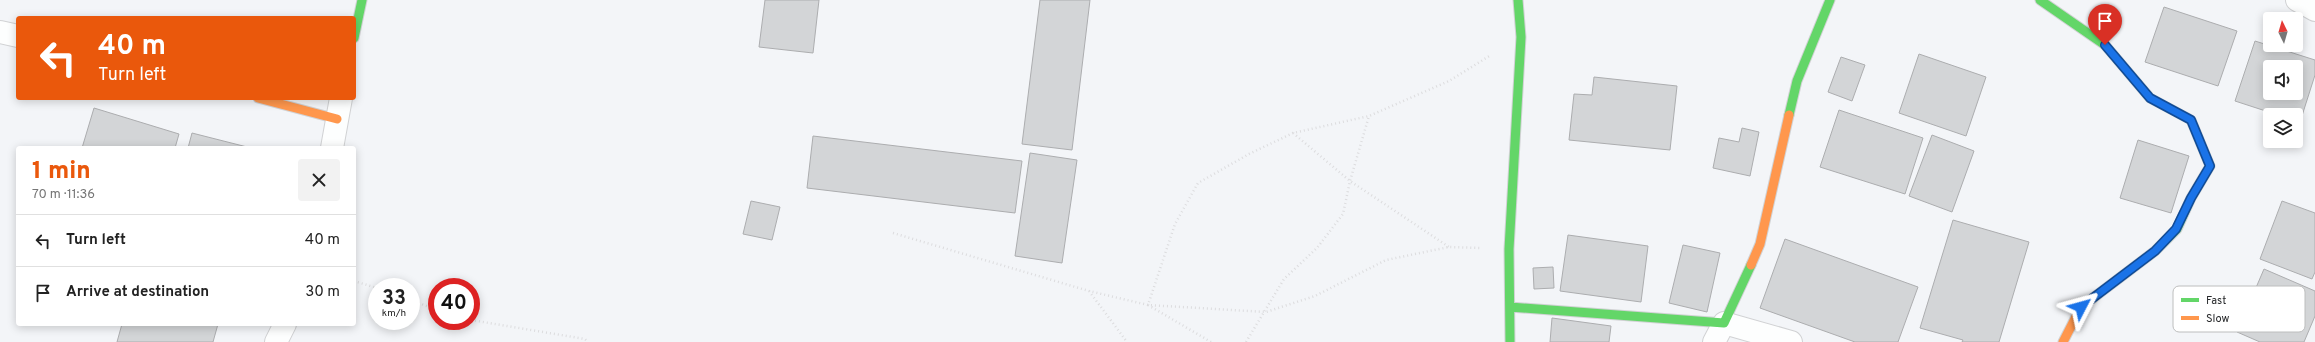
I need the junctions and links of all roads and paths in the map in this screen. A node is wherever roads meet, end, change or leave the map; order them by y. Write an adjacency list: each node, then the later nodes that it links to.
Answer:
1 (362, 0): 7 (street)
2 (1518, 0): 10 (street)
3 (1830, 0): 28 (street)
4 (2040, 0): 38 (street)
5 (2297, 0): 6 (street)
6 (2315, 10)
7 (356, 28)
8 (0, 32): 9 (street)
9 (16, 36)
10 (1521, 36): 13 (path); 20 (street)
11 (265, 100): 14 (street)
12 (341, 100): 14 (street)
13 (1369, 116): 15 (path); 17 (path)
14 (336, 119): 16 (street)
15 (1293, 132): 17 (path); 24 (path)
16 (332, 146)
17 (1350, 181): 19 (path); 26 (path)
18 (893, 233): 23 (path)
19 (1449, 247): 20 (path); 26 (path)
20 (1509, 249): 25 (street)
21 (356, 282): 22 (path)
22 (368, 285)
23 (1089, 291): 24 (path); 32 (path)
24 (1148, 305): 26 (path); 33 (path)
25 (1510, 307): 28 (street); 35 (street)
26 (1266, 312): 34 (path)
27 (480, 322): 31 (path)
28 (1724, 323): 36 (street); 37 (street)
29 (284, 326): 30 (street)
30 (276, 342)
31 (588, 342)
32 (1127, 342)
33 (1211, 342)
34 (1246, 342)
35 (1510, 342)
36 (1714, 342)
37 (1791, 342)
38 (2063, 342)

